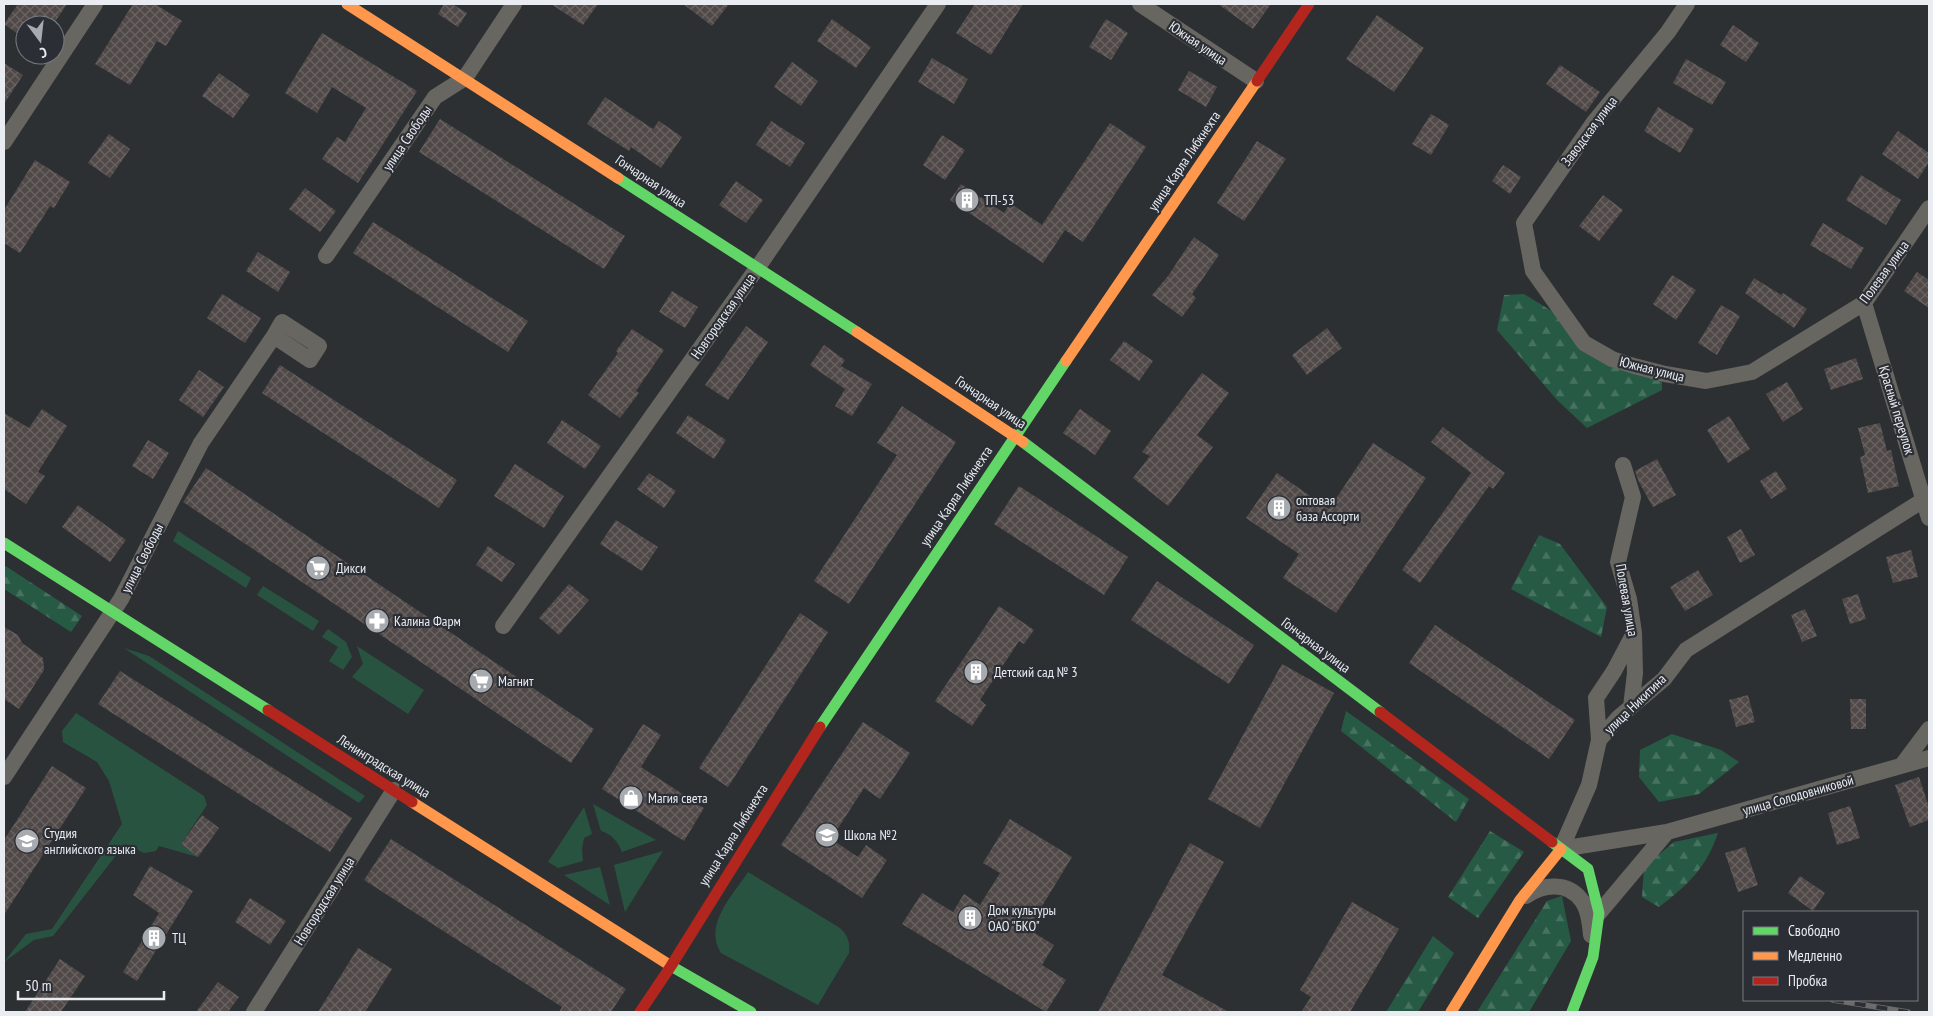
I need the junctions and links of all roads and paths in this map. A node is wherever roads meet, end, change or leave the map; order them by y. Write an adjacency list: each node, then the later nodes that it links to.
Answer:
1 (95, 4): 10 (street)
2 (347, 4): 8 (main road, Гончарная улица)
3 (514, 4): 8 (street, улица Свободы)
4 (938, 4): 13 (street, Новгородская улица)
5 (1140, 4): 9 (street, Южная улица)
6 (1309, 4): 9 (main road, улица Карла Либкнехта)
7 (1688, 4): 14 (street, Заводская улица)
8 (465, 78): 12 (street, улица Свободы); 13 (main road, Гончарная улица)
9 (1256, 81): 18 (main road, улица Карла Либкнехта)
10 (4, 142)
11 (1929, 208): 15 (street, Полевая улица)
12 (326, 256)
13 (758, 267): 18 (main road, Гончарная улица); 24 (street, Новгородская улица)
14 (1533, 271): 17 (street, Южная улица)
15 (1864, 303): 17 (street, Полевая улица); 20 (street, Красный переулок)
16 (274, 336): 23 (street, улица Свободы)
17 (1752, 372)
18 (1015, 436): 34 (main road, Гончарная улица); 38 (main road, улица Карла Либкнехта)
19 (1624, 465): 25 (street, Полевая улица)
20 (1927, 496): 21 (street, Красный переулок); 26 (street, улица Никитина)
21 (1929, 518)
22 (4, 543): 23 (main road, Ленинградская улица)
23 (113, 612): 31 (street, улица Свободы); 32 (main road, Ленинградская улица)
24 (503, 626)
25 (1634, 633): 26 (street, Полевая улица); 28 (street)
26 (1631, 707): 28 (street, улица Никитина)
27 (1929, 729): 30 (street)
28 (1599, 740): 34 (street, улица Никитина)
29 (1929, 758): 30 (street, улица Солодовниковой)
30 (1902, 765): 33 (street, улица Солодовниковой)
31 (4, 777)
32 (394, 790): 38 (main road, Ленинградская улица); 39 (street, Новгородская улица)
33 (1667, 832): 34 (street, улица Солодовниковой); 36 (street)
34 (1561, 849): 35 (main road, улица Никитина); 36 (main road, Гончарная улица)
35 (1520, 900): 37 (street); 42 (main road, улица Никитина)
36 (1599, 913): 37 (main road)
37 (1593, 958): 43 (main road)
38 (670, 966): 40 (main road, улица Карла Либкнехта); 41 (main road, Ленинградская улица)
39 (254, 1012)
40 (640, 1012)
41 (750, 1012)
42 (1451, 1012)
43 (1572, 1012)

